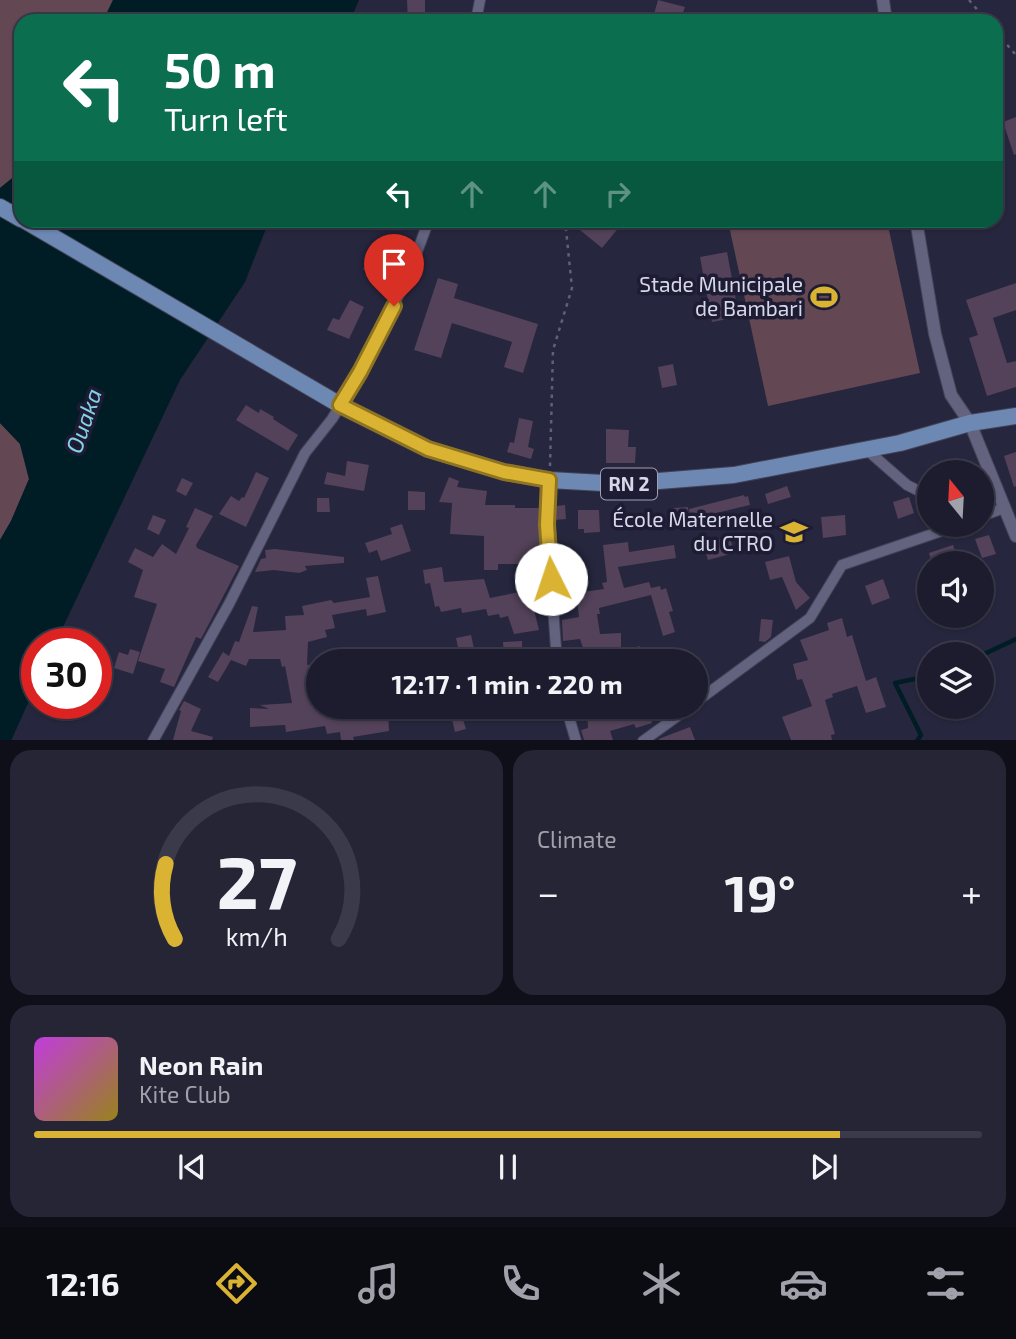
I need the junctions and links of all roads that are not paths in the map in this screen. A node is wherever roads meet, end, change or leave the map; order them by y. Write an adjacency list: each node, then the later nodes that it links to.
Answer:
1 (36, 228): 4 (main road, RN 2)
2 (426, 228): 4 (street)
3 (917, 228): 6 (street)
4 (340, 405): 8 (main road, RN 2); 18 (street)
5 (1016, 416): 6 (main road, RN 2)
6 (970, 423): 7 (main road, RN 2); 10 (street)
7 (867, 450): 8 (main road, RN 2); 9 (street)
8 (549, 480): 14 (street)
9 (917, 490)
10 (1004, 508): 11 (street); 12 (street)
11 (994, 512)
12 (1016, 536)
13 (924, 537): 15 (street)
14 (556, 649)
15 (708, 693)
16 (570, 719): 19 (street)
17 (673, 719): 20 (street)
18 (153, 740)
19 (576, 740)
20 (643, 740)

